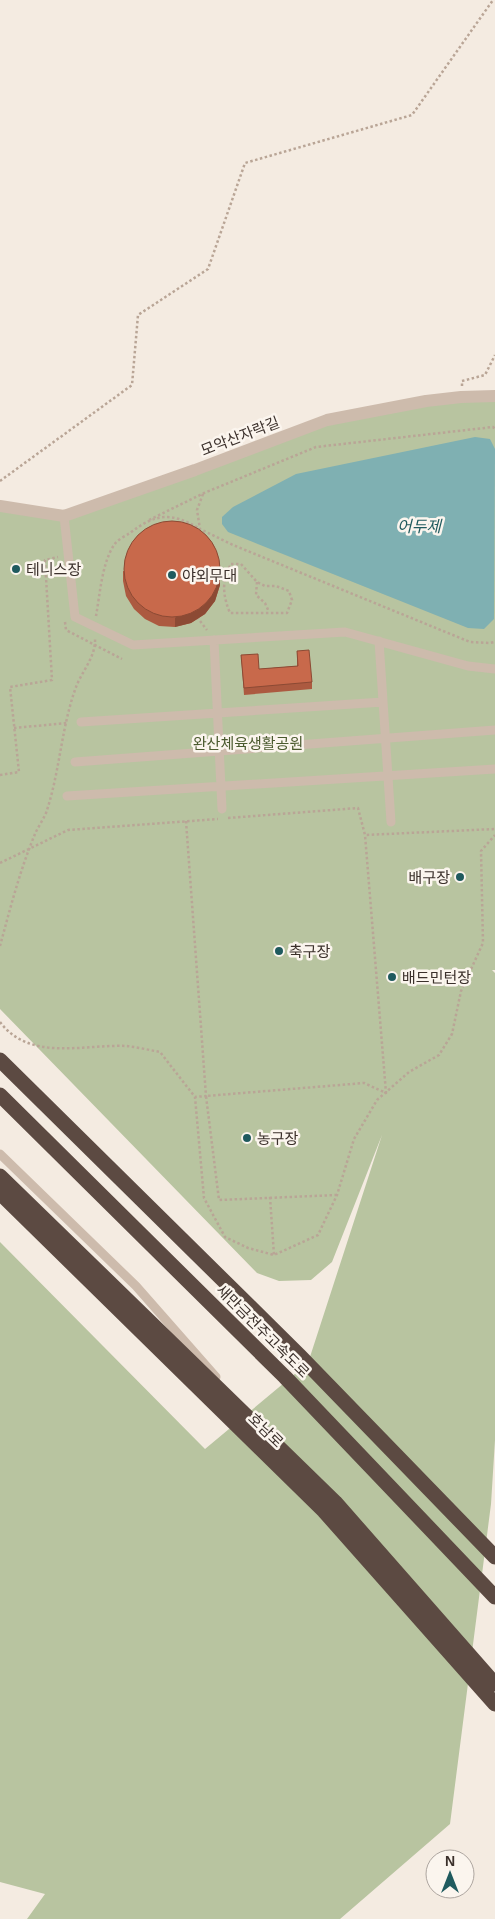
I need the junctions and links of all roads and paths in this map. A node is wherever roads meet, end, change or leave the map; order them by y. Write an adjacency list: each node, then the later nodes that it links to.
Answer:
1 (493, 0): 6 (path)
2 (495, 354): 4 (path)
3 (495, 396): 4 (street, 모악산자락길)
4 (461, 397): 9 (street, 모악산자락길)
5 (495, 429): 7 (path)
6 (0, 481)
7 (204, 493): 11 (path); 13 (path)
8 (0, 506): 9 (street, 모악산자락길)
9 (64, 516): 20 (lane)
10 (168, 516): 11 (path); 12 (path); 13 (path)
11 (144, 523): 20 (path)
12 (169, 523)
13 (200, 530): 23 (path)
14 (58, 557): 28 (path)
15 (257, 582): 17 (path); 18 (path); 18 (path)
16 (217, 590): 17 (path)
17 (224, 591): 18 (path)
18 (269, 612)
19 (195, 614): 21 (path)
20 (94, 626): 21 (lane); 44 (path)
21 (214, 640): 22 (lane); 26 (lane)
22 (379, 641): 24 (lane); 25 (lane)
23 (495, 642)
24 (495, 669)
25 (383, 702): 26 (lane); 30 (lane)
26 (217, 713): 27 (lane); 31 (lane)
27 (82, 722): 28 (path)
28 (14, 728): 34 (path)
29 (495, 730): 30 (lane)
30 (386, 738): 31 (lane); 35 (lane)
31 (219, 751): 32 (lane); 36 (lane)
32 (74, 762)
33 (495, 769): 35 (lane)
34 (0, 775)
35 (388, 776): 36 (lane); 40 (lane)
36 (221, 787): 37 (lane); 38 (lane)
37 (67, 796)
38 (222, 810)
39 (186, 821): 42 (path); 44 (path); 51 (path)
40 (392, 822)
41 (495, 829): 42 (path)
42 (366, 835): 49 (path)
43 (495, 835): 49 (path)
44 (30, 848): 45 (path); 46 (path)
45 (0, 863)
46 (0, 946)
47 (0, 1022): 52 (path)
48 (0, 1060): 60 (highway, 새만금전주고속도로)
49 (386, 1093): 51 (path); 56 (path)
50 (0, 1095): 61 (highway, 새만금전주고속도로)
51 (206, 1096): 52 (path); 57 (path)
52 (195, 1097): 58 (path)
53 (0, 1154): 59 (lane)
54 (0, 1176): 59 (highway, 호남로)
55 (0, 1193): 63 (highway, 호남로)
56 (337, 1194): 57 (path); 58 (path)
57 (270, 1198): 58 (path)
58 (274, 1255)
59 (270, 1439): 62 (highway, 호남로)
60 (495, 1557)
61 (495, 1598)
62 (495, 1684)
63 (495, 1704)

